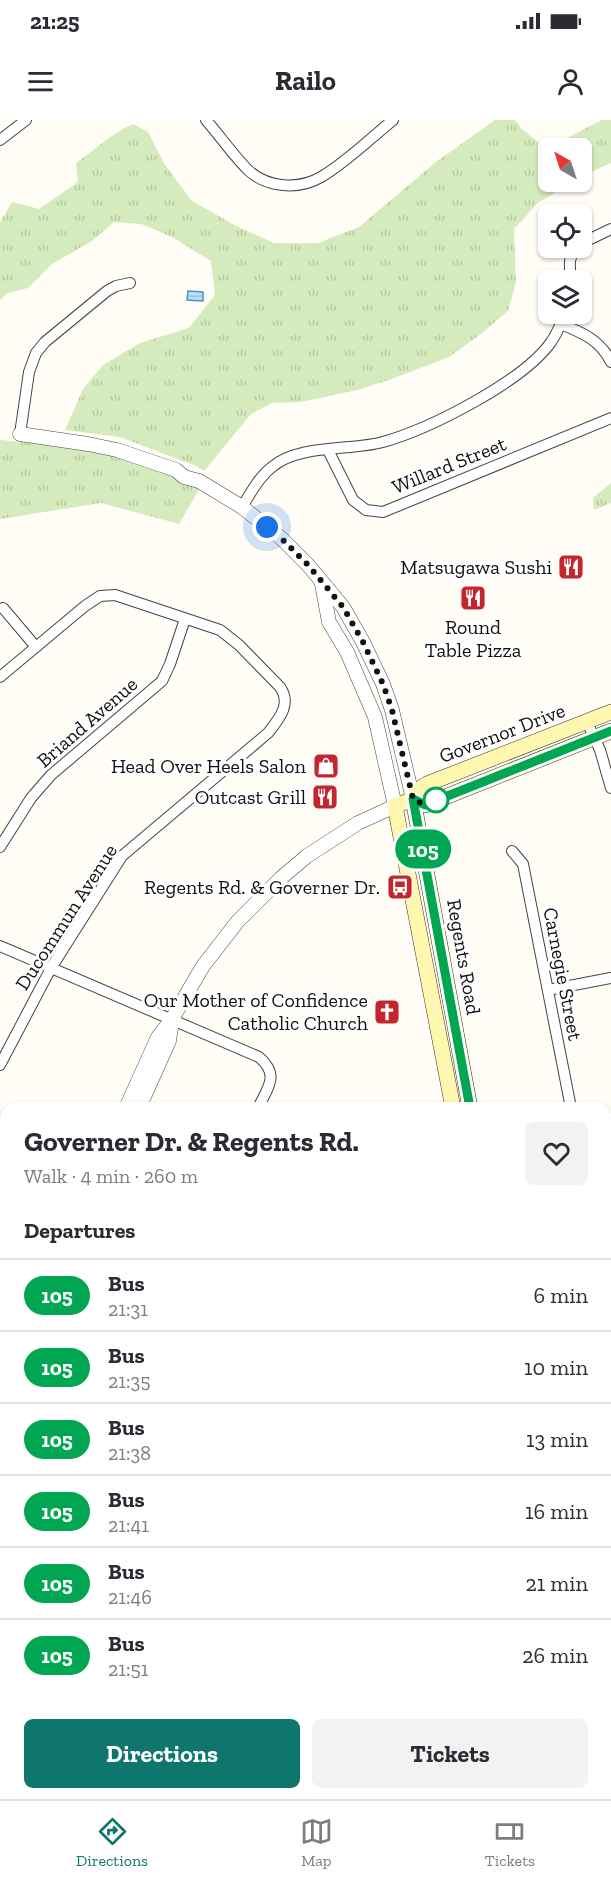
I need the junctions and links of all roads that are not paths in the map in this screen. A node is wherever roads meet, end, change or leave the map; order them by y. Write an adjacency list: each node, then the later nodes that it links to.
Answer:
1 (26, 120): 4 (street)
2 (207, 120): 3 (street)
3 (393, 120)
4 (0, 140)
5 (611, 230): 6 (street)
6 (592, 239)
7 (130, 284): 12 (street)
8 (560, 324): 13 (street)
9 (571, 324): 10 (street)
10 (611, 362)
11 (611, 418): 13 (street, Willard Street)
12 (20, 434): 14 (street, Regents Road)
13 (328, 450): 14 (street)
14 (242, 507): 15 (street, Regents Road)
15 (322, 584): 25 (street, Regents Road); 26 (street, Regents Road)
16 (3, 608): 18 (street)
17 (185, 618): 18 (street); 27 (street, Briand Avenue); 30 (street, Ducommun Avenue)
18 (36, 646): 19 (street)
19 (0, 677)
20 (611, 712): 21 (main road, Governor Drive)
21 (587, 722): 23 (street); 25 (main road, Governor Drive)
22 (611, 731): 23 (main road, Governor Drive)
23 (594, 737): 24 (street); 25 (main road, Governor Drive)
24 (611, 788)
25 (413, 799): 26 (main road, Governor Drive); 39 (main road, Regents Road)
26 (395, 806): 33 (street, Governor Drive); 38 (main road, Regents Road)
27 (0, 847)
28 (512, 851): 32 (street, Carnegie Street)
29 (0, 946): 30 (street)
30 (51, 968): 33 (street); 34 (street, Ducommun Avenue)
31 (611, 978): 32 (street)
32 (548, 990): 40 (street, Carnegie Street)
33 (172, 1019): 35 (street, Governor Drive); 36 (street, Governor Drive); 37 (street)
34 (0, 1065)
35 (129, 1102)
36 (142, 1102)
37 (261, 1102)
38 (452, 1102)
39 (469, 1102)
40 (570, 1102)

